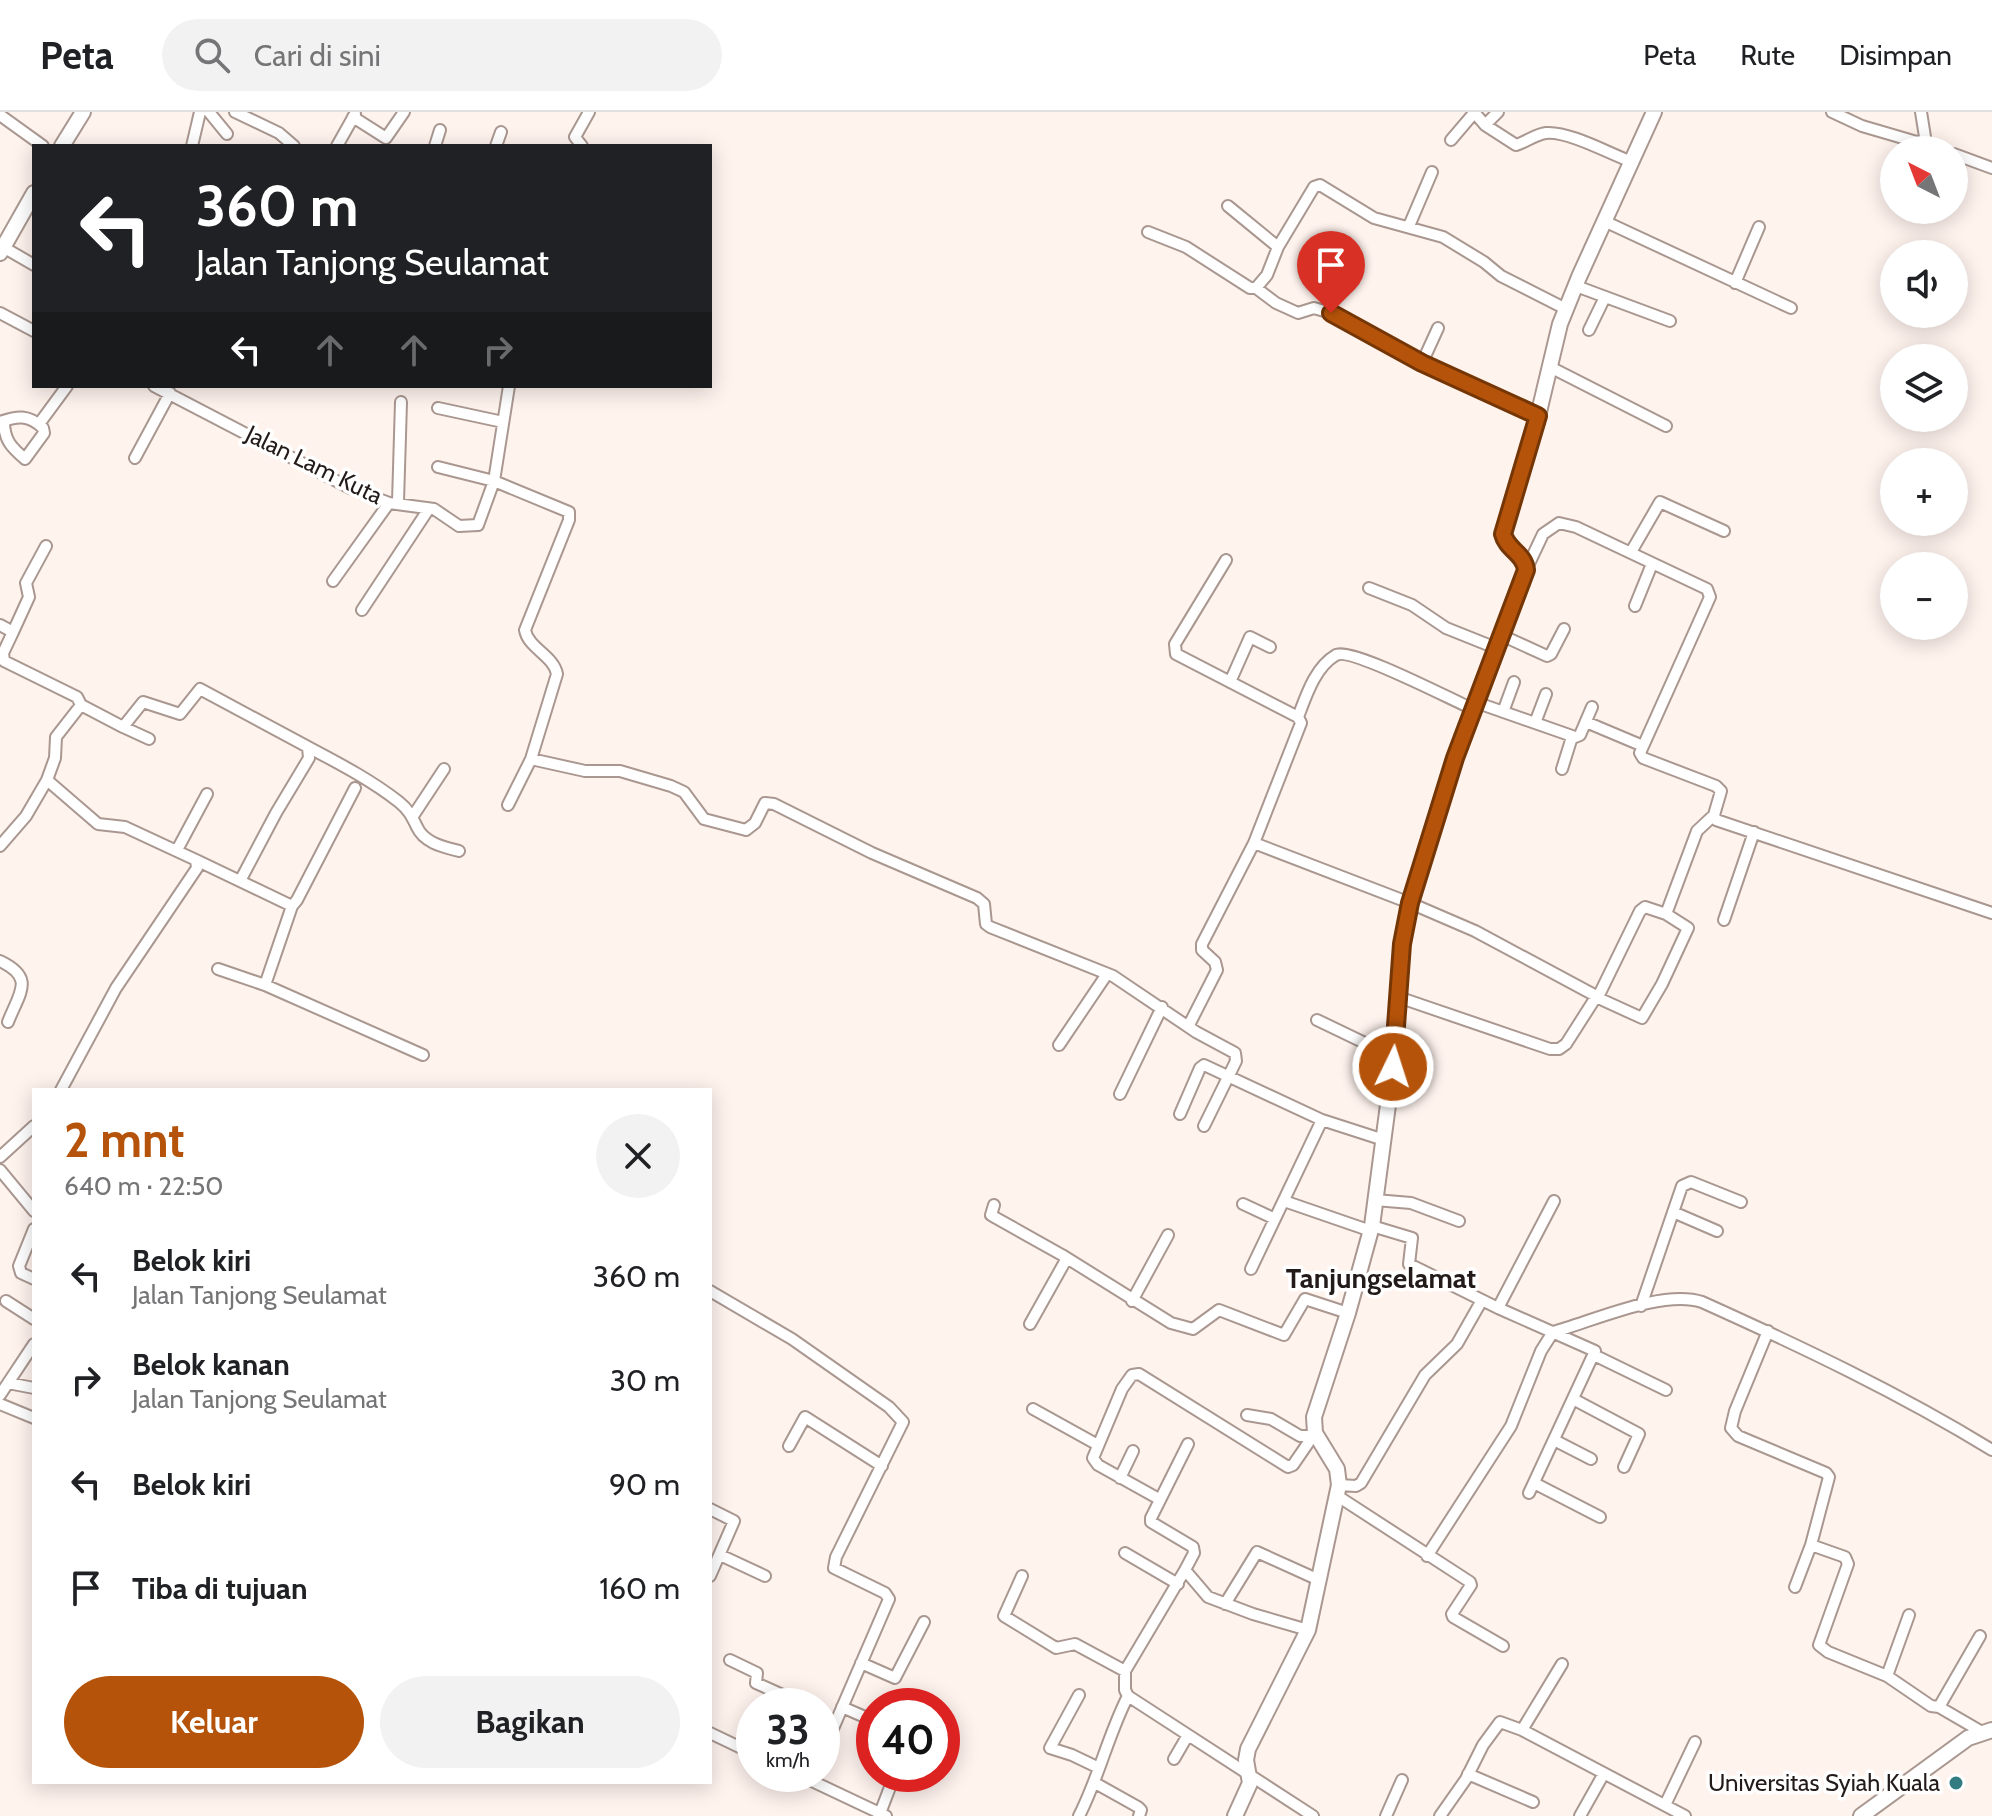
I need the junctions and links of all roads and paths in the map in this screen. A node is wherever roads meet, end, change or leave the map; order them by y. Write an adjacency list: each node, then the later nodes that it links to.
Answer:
1 (83, 112): 22 (street)
2 (200, 112): 23 (street)
3 (209, 112): 17 (street)
4 (235, 112): 24 (street)
5 (404, 112): 13 (street)
6 (589, 112): 28 (street)
7 (1498, 112): 14 (street)
8 (1654, 112): 30 (street)
9 (1832, 112): 18 (street)
10 (1921, 112): 19 (street)
11 (1474, 113): 14 (street); 20 (street)
12 (0, 115): 21 (street)
13 (354, 115): 25 (street)
14 (1485, 125): 30 (street)
15 (440, 130): 26 (street)
16 (501, 132): 27 (street)
17 (227, 134)
18 (1900, 136)
19 (1925, 136)
20 (1451, 140)
21 (40, 144)
22 (63, 144)
23 (192, 144)
24 (292, 144)
25 (338, 144)
26 (436, 144)
27 (497, 144)
28 (580, 144)
29 (1968, 159): 31 (street)
30 (1632, 162): 35 (street)
31 (1992, 168)
32 (1432, 172): 36 (street)
33 (32, 197): 40 (street)
34 (1228, 206): 39 (street)
35 (1604, 221): 42 (street); 43 (street)
36 (1409, 226): 39 (street); 47 (street)
37 (1759, 227): 42 (street)
38 (1148, 232): 44 (street)
39 (1278, 247): 44 (street)
40 (2, 250): 41 (street)
41 (32, 264)
42 (1735, 283): 46 (street)
43 (1576, 286): 45 (street); 47 (street)
44 (1256, 288): 53 (street)
45 (1605, 297): 49 (street); 52 (street)
46 (1791, 308)
47 (1566, 309): 54 (street)
48 (0, 313): 51 (street)
49 (1670, 321)
50 (1438, 328): 53 (street)
51 (32, 330)
52 (1589, 330)
53 (1422, 363): 61 (street)
54 (1550, 367): 61 (street); 65 (street)
55 (66, 388): 64 (street)
56 (159, 388): 58 (street, Jalan Lam Kuta)
57 (509, 388): 63 (street)
58 (170, 393): 66 (street); 69 (street, Jalan Lam Kuta)
59 (401, 402): 69 (street)
60 (438, 408): 63 (street)
61 (1538, 416): 76 (street)
62 (2, 422): 64 (street); 64 (street)
63 (503, 422): 68 (street)
64 (39, 424)
65 (1666, 426)
66 (135, 458)
67 (438, 467): 68 (street)
68 (494, 481): 70 (street, Jalan Lam Kuta); 101 (street)
69 (393, 502): 70 (street, Jalan Lam Kuta); 77 (street)
70 (428, 510): 80 (street)
71 (1724, 531): 73 (street)
72 (46, 546): 83 (street)
73 (1631, 552): 75 (street); 76 (street)
74 (1226, 560): 86 (street)
75 (1652, 564): 79 (street); 99 (street)
76 (1526, 570): 84 (street)
77 (333, 581)
78 (1369, 588): 84 (street)
79 (1635, 606)
80 (362, 610)
81 (0, 625): 83 (street)
82 (1564, 629): 84 (street)
83 (13, 632): 89 (street)
84 (1498, 642): 90 (street)
85 (1270, 647): 86 (street)
86 (1230, 682): 93 (street)
87 (1514, 682): 92 (street)
88 (1546, 694): 95 (street)
89 (81, 705): 96 (street); 104 (street)
90 (1474, 706): 92 (street); 93 (street); 117 (street)
91 (1592, 707): 94 (street)
92 (1503, 712): 95 (street)
93 (1298, 717): 111 (street)
94 (1586, 722): 97 (street); 99 (street)
95 (1535, 723): 97 (street)
96 (123, 727): 98 (street); 100 (street)
97 (1572, 737): 103 (street)
98 (149, 739)
99 (1643, 746): 108 (street)
100 (308, 747): 109 (street); 116 (street)
101 (531, 759): 107 (street); 124 (street)
102 (444, 769): 109 (street)
103 (1562, 769)
104 (47, 780): 112 (street); 113 (street)
105 (355, 788): 118 (street)
106 (207, 794): 113 (street)
107 (508, 805)
108 (1714, 815): 110 (street); 120 (street)
109 (413, 816): 114 (street)
110 (1754, 832): 119 (street); 121 (street)
111 (1254, 843): 117 (street); 131 (street)
112 (0, 846)
113 (177, 850): 115 (street)
114 (459, 851)
115 (196, 860): 116 (street); 136 (street)
116 (240, 881): 118 (street)
117 (1410, 903): 126 (street); 127 (street)
118 (292, 906): 125 (street)
119 (1992, 913)
120 (1666, 914): 127 (street); 127 (street)
121 (1724, 920)
122 (0, 961): 130 (street)
123 (218, 969): 125 (street)
124 (1107, 974): 128 (street); 132 (street)
125 (265, 985): 133 (street)
126 (1398, 997): 127 (street); 134 (street)
127 (1598, 997)
128 (1162, 1007): 131 (street); 137 (street)
129 (1317, 1020): 134 (street)
130 (8, 1022)
131 (1189, 1025): 135 (street)
132 (1059, 1045)
133 (423, 1055)
134 (1394, 1057): 142 (street)
135 (1229, 1075): 138 (street); 139 (street); 140 (street)
136 (62, 1088)
137 (1120, 1094)
138 (1180, 1114)
139 (1322, 1120): 142 (street); 146 (street)
140 (1204, 1126)
141 (32, 1128): 143 (street)
142 (1384, 1140): 145 (street)
143 (0, 1157)
144 (0, 1170): 151 (street)
145 (1375, 1200): 154 (street); 155 (street)
146 (1284, 1201): 153 (street); 155 (street)
147 (1554, 1201): 167 (street)
148 (1741, 1202): 152 (street)
149 (1243, 1204): 153 (street)
150 (994, 1205): 159 (street)
151 (32, 1209)
152 (1673, 1212): 156 (street); 166 (street)
153 (1275, 1219): 160 (street)
154 (1459, 1221)
155 (1371, 1229): 163 (street); 168 (street)
156 (1717, 1231)
157 (32, 1234): 161 (street)
158 (1168, 1235): 165 (street)
159 (1067, 1258): 165 (street); 170 (street)
160 (1251, 1269)
161 (32, 1278)
162 (712, 1292): 192 (street)
163 (1482, 1300): 167 (street); 195 (street)
164 (6, 1301): 169 (street)
165 (1132, 1301): 168 (street)
166 (1641, 1306): 171 (street); 172 (street)
167 (1498, 1308): 172 (street)
168 (1348, 1313): 184 (street)
169 (32, 1318)
170 (1030, 1324)
171 (1768, 1331): 189 (street); 199 (street)
172 (1553, 1332): 174 (street); 202 (street)
173 (32, 1347): 175 (street)
174 (1594, 1355): 177 (street); 179 (street)
175 (8, 1383): 176 (street); 178 (street)
176 (32, 1388)
177 (1666, 1390)
178 (0, 1395)
179 (1573, 1399): 185 (street); 193 (street)
180 (0, 1404): 183 (street)
181 (1033, 1409): 187 (street)
182 (1247, 1415): 184 (street)
183 (32, 1417)
184 (1313, 1434): 187 (street); 195 (street)
185 (1554, 1440): 191 (street); 198 (street)
186 (1188, 1444): 196 (street)
187 (1098, 1445): 194 (street)
188 (789, 1446): 192 (street)
189 (1992, 1450)
190 (1133, 1451): 194 (street)
191 (1591, 1459)
192 (882, 1466): 217 (street)
193 (1624, 1467)
194 (1120, 1478): 196 (street)
195 (1338, 1490): 202 (street); 207 (street)
196 (1159, 1499): 203 (street)
197 (712, 1510): 201 (street)
198 (1600, 1517)
199 (1811, 1545): 209 (street); 220 (street)
200 (1125, 1553): 208 (street)
201 (720, 1555): 204 (street); 205 (street)
202 (1427, 1556): 215 (street)
203 (1185, 1570): 208 (street); 210 (street)
204 (712, 1572)
205 (765, 1576)
206 (1022, 1576): 219 (street)
207 (1319, 1580): 210 (street); 213 (street)
208 (1178, 1584): 219 (street)
209 (1795, 1587)
210 (1225, 1604): 213 (street)
211 (1909, 1615): 220 (street)
212 (924, 1622): 217 (street)
213 (1308, 1630): 236 (street)
214 (1980, 1636): 225 (street)
215 (1503, 1646)
216 (730, 1660): 221 (street)
217 (861, 1663): 224 (street)
218 (1562, 1664): 228 (street)
219 (1125, 1671): 223 (street)
220 (1887, 1676): 225 (street)
221 (767, 1688)
222 (1079, 1695): 235 (street)
223 (1128, 1696): 231 (street); 235 (street)
224 (842, 1707): 226 (street); 227 (street)
225 (1939, 1707): 229 (street)
226 (840, 1712)
227 (856, 1713)
228 (1522, 1730): 237 (street); 238 (street)
229 (1987, 1731): 254 (street)
230 (712, 1734): 233 (street)
231 (1188, 1735): 234 (street); 236 (street)
232 (1695, 1742): 244 (street)
233 (736, 1745)
234 (1174, 1759)
235 (1099, 1768): 240 (street)
236 (1249, 1774): 248 (street); 249 (street)
237 (1468, 1774): 243 (street); 251 (street)
238 (1603, 1775): 244 (street); 252 (street)
239 (1402, 1780): 250 (street)
240 (1095, 1783): 246 (street); 247 (street)
241 (840, 1792): 245 (street)
242 (889, 1792): 245 (street)
243 (1533, 1802)
244 (1665, 1805): 253 (street)
245 (882, 1815)
246 (1079, 1816)
247 (1139, 1816)
248 (1235, 1816)
249 (1313, 1816)
250 (1386, 1816)
251 (1440, 1816)
252 (1580, 1816)
253 (1685, 1816)
254 (1861, 1816)

